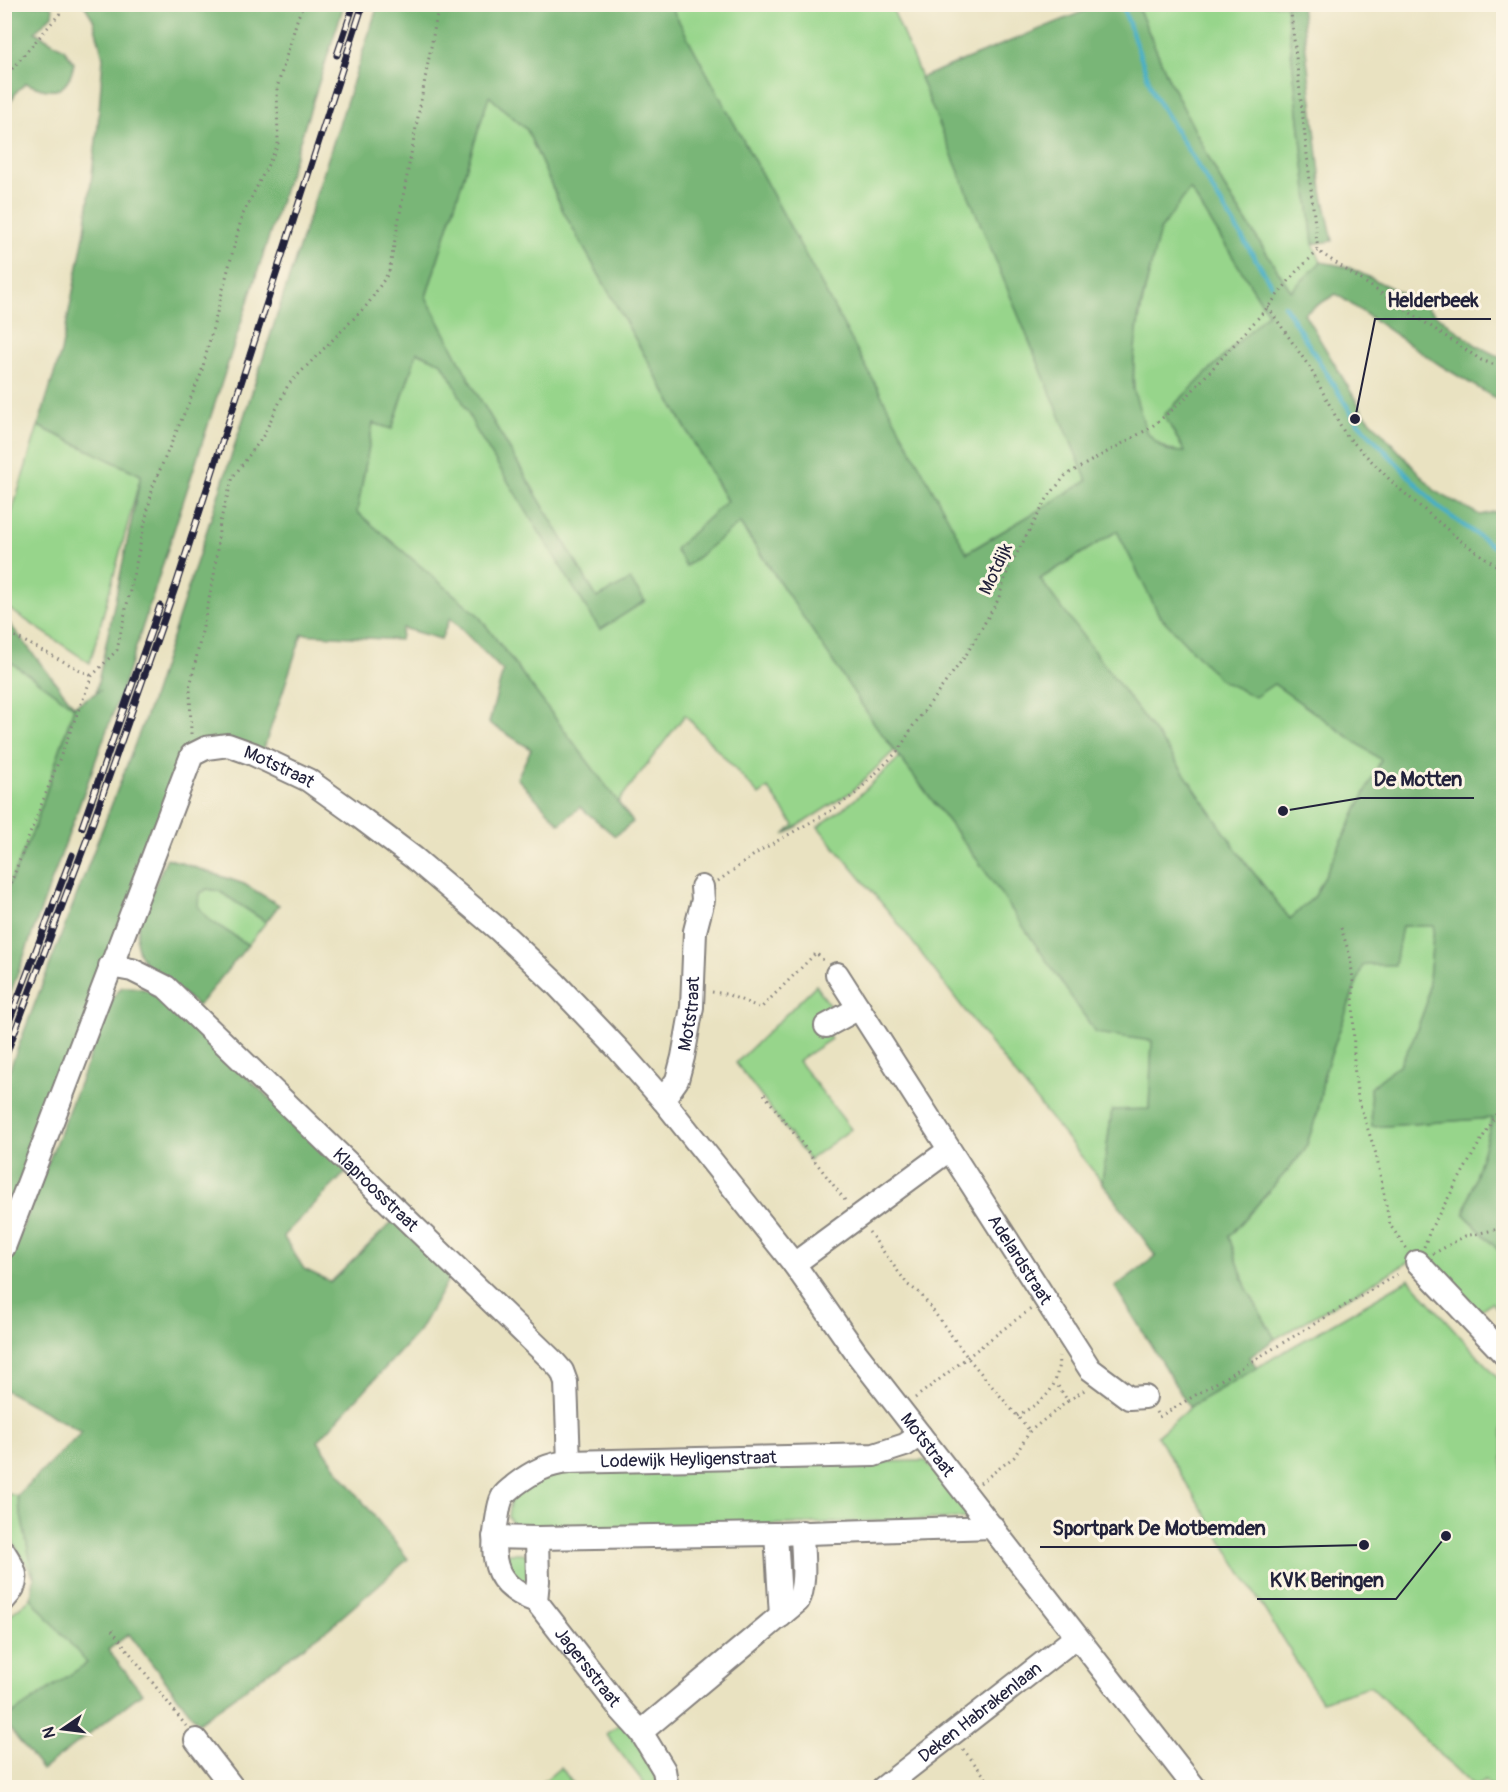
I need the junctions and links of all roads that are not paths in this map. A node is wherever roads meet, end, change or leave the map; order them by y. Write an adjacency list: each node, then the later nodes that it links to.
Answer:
1 (702, 894): 6 (street, Motstraat)
2 (110, 966): 6 (street, Motstraat); 8 (street); 14 (street, Klaproosstraat)
3 (837, 974): 4 (street, Adelardstraat)
4 (859, 1008): 5 (street); 7 (street, Adelardstraat)
5 (826, 1026)
6 (663, 1100): 10 (street, Motstraat)
7 (949, 1150): 10 (street); 12 (street, Adelardstraat)
8 (4, 1247)
9 (1417, 1262): 11 (street)
10 (794, 1264): 13 (street, Motstraat)
11 (1503, 1354)
12 (1145, 1397)
13 (920, 1435): 14 (street, Lodewijk Heyligenstraat); 15 (street, Motstraat)
14 (569, 1462): 18 (street, Lodewijk Heyligenstraat)
15 (993, 1527): 16 (street); 25 (street, Motstraat)
16 (802, 1532): 17 (street); 24 (street)
17 (776, 1534): 19 (street); 24 (street)
18 (494, 1537): 19 (street); 23 (street, Lodewijk Heyligenstraat)
19 (537, 1538): 23 (street)
20 (4, 1552): 21 (street)
21 (10, 1578): 22 (street)
22 (4, 1600)
23 (536, 1601): 26 (street, Jagersstraat)
24 (781, 1616): 26 (street)
25 (1076, 1637): 30 (street, Deken Habrakenlaan); 31 (street, Motstraat)
26 (641, 1732): 29 (street, Jagersstraat)
27 (196, 1740): 28 (street)
28 (233, 1788)
29 (667, 1788)
30 (883, 1788)
31 (1195, 1788)

